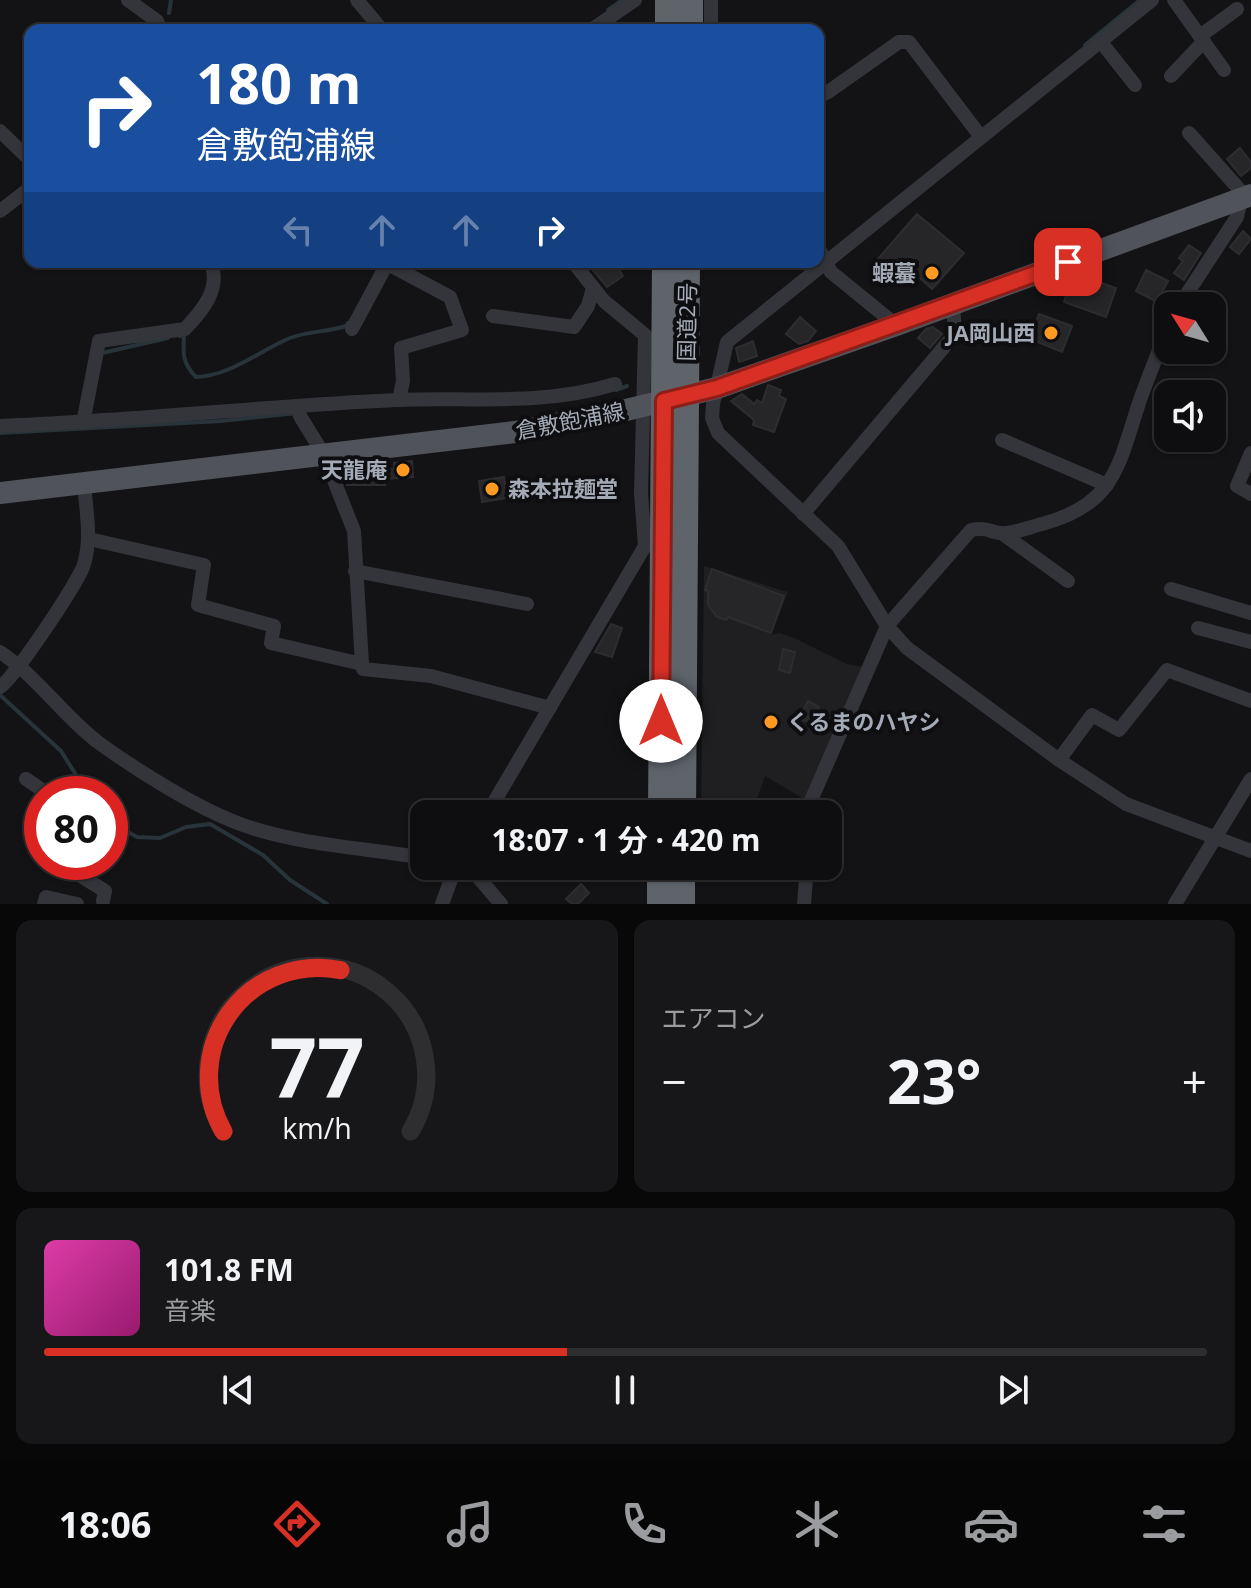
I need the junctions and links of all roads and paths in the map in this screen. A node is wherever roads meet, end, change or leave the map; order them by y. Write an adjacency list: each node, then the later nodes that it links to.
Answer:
1 (128, 0): 10 (street)
2 (357, 0): 11 (street)
3 (668, 0): 13 (highway)
4 (690, 0): 14 (highway)
5 (711, 0): 15 (street)
6 (1152, 0): 17 (street)
7 (1174, 0): 16 (street)
8 (626, 2): 12 (street)
9 (1237, 9): 16 (street)
10 (158, 24)
11 (377, 24)
12 (598, 24)
13 (668, 24)
14 (690, 24)
15 (711, 24)
16 (1202, 38): 18 (street); 19 (street)
17 (1101, 42): 20 (street); 24 (street)
18 (1224, 70)
19 (1171, 76)
20 (1135, 85)
21 (824, 94): 24 (street)
22 (0, 131): 25 (street)
23 (1189, 133): 27 (street)
24 (978, 134): 29 (street)
25 (24, 154)
26 (24, 193): 28 (street)
27 (1246, 197): 39 (street); 40 (main road, 倉敷飽浦線)
28 (0, 211)
29 (824, 254)
30 (824, 260): 42 (street)
31 (213, 268): 50 (street)
32 (382, 268): 43 (street)
33 (392, 268): 47 (street)
34 (578, 268): 38 (street)
35 (665, 268): 48 (highway, 国道2号)
36 (686, 268): 48 (highway, 国道2号)
37 (809, 268): 46 (street)
38 (593, 288): 41 (street); 48 (street)
39 (1188, 292)
40 (953, 304): 42 (main road, 倉敷飽浦線); 59 (street)
41 (493, 316)
42 (896, 325): 46 (main road, 倉敷飽浦線)
43 (352, 329)
44 (1154, 363): 56 (street)
45 (615, 384): 47 (street)
46 (717, 388): 48 (main road, 倉敷飽浦線); 59 (street)
47 (399, 400): 49 (street)
48 (664, 401): 54 (main road, 倉敷飽浦線); 75 (street); 79 (highway, 国道2号); 80 (highway, 国道2号)
49 (299, 410): 50 (street); 54 (street)
50 (83, 423): 51 (street)
51 (0, 426)
52 (1002, 440): 56 (street)
53 (1251, 453): 58 (street)
54 (324, 455): 55 (main road, 倉敷飽浦線); 62 (street)
55 (84, 483): 57 (main road, 倉敷飽浦線); 61 (street)
56 (1107, 485): 60 (street)
57 (0, 493)
58 (1251, 494)
59 (803, 514): 67 (street)
60 (1003, 534): 63 (street); 67 (street)
61 (89, 539): 71 (street); 72 (street)
62 (355, 571): 65 (street); 71 (street)
63 (1068, 581)
64 (1171, 589): 66 (street)
65 (527, 604)
66 (1251, 613)
67 (887, 626): 76 (street); 81 (street)
68 (1198, 628): 69 (street)
69 (1251, 642)
70 (0, 652): 72 (street)
71 (362, 664): 75 (street)
72 (20, 665): 73 (street); 84 (street)
73 (0, 687)
74 (1251, 701): 76 (street)
75 (550, 708): 78 (street)
76 (1059, 760): 82 (street)
77 (1251, 779): 82 (street)
78 (495, 800)
79 (661, 800)
80 (682, 800)
81 (811, 800)
82 (1216, 839): 83 (street); 99 (street)
83 (1251, 851)
84 (410, 856)
85 (87, 880): 91 (street)
86 (453, 880): 94 (street)
87 (481, 880): 95 (street)
88 (660, 880): 96 (highway)
89 (682, 880): 97 (highway)
90 (806, 880): 98 (street)
91 (108, 903)
92 (44, 904): 93 (street)
93 (77, 904)
94 (442, 904)
95 (501, 904)
96 (660, 904)
97 (682, 904)
98 (804, 904)
99 (1175, 904)

